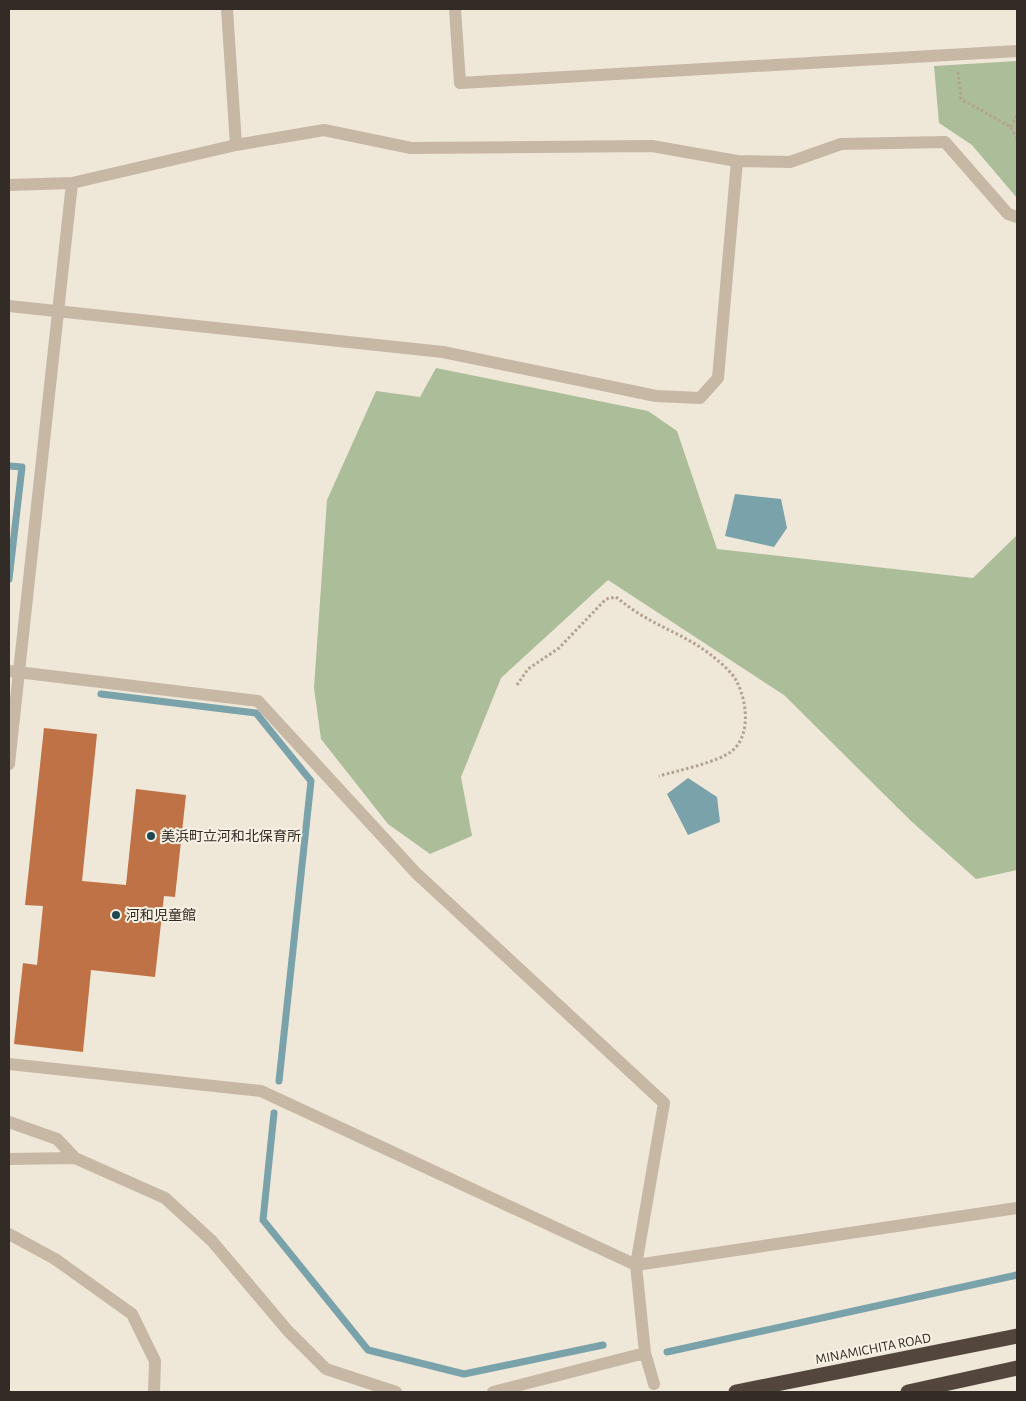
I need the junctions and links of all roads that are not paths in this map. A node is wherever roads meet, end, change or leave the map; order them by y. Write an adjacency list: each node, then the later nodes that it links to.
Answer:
1 (227, 9): 4 (street)
2 (455, 9): 3 (street)
3 (1017, 51)
4 (236, 145): 5 (street); 6 (street)
5 (736, 161): 8 (street); 10 (street)
6 (72, 182): 7 (street); 10 (street)
7 (9, 184)
8 (1017, 217)
9 (9, 306): 10 (street)
10 (58, 312): 11 (street)
11 (13, 671): 12 (street); 19 (street)
12 (9, 764)
13 (9, 1064): 19 (street)
14 (9, 1122): 16 (street)
15 (9, 1158): 16 (street)
16 (75, 1158): 25 (street)
17 (1017, 1208): 19 (street)
18 (9, 1234): 24 (street)
19 (636, 1264): 21 (street)
20 (1017, 1336): 27 (highway, MINAMICHITA ROAD)
21 (644, 1352): 23 (street); 26 (street)
22 (1017, 1368): 28 (highway)
23 (654, 1384)
24 (154, 1392)
25 (396, 1392)
26 (493, 1392)
27 (736, 1392)
28 (908, 1392)

